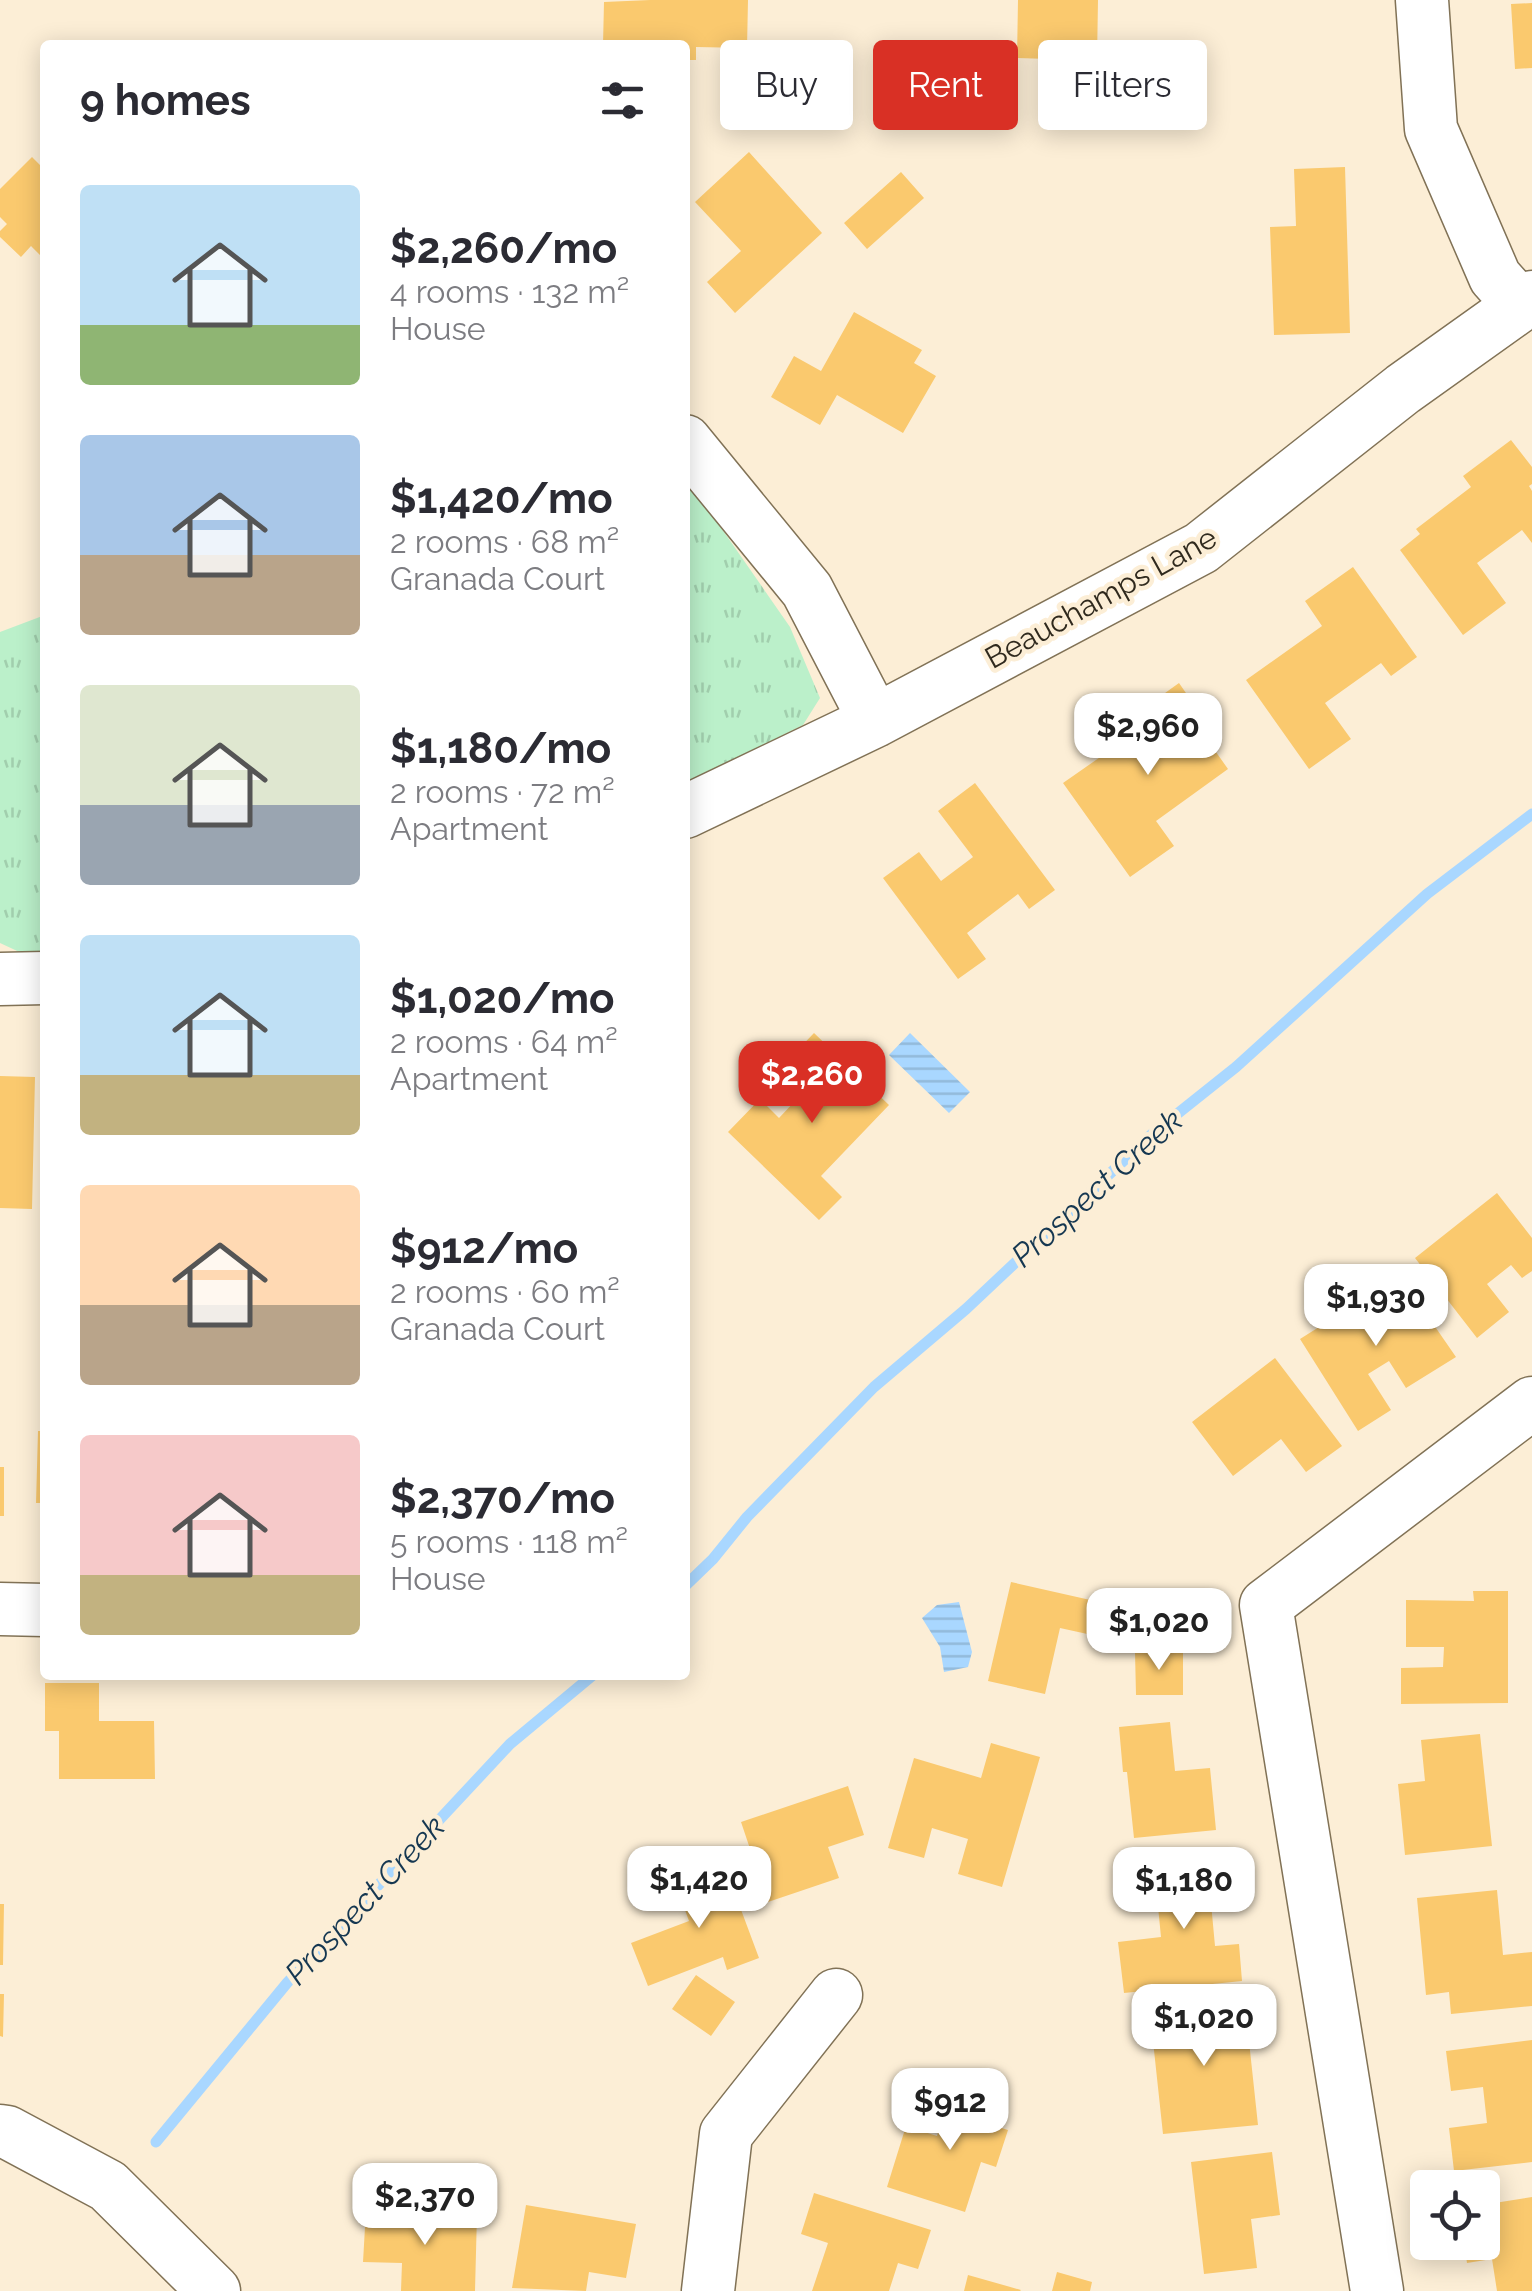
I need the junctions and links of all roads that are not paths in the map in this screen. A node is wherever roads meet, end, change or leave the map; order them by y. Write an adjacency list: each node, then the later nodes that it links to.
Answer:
1 (1422, 0): 2 (street)
2 (1526, 301): 4 (street, Beauchamps Lane)
3 (690, 447): 4 (street)
4 (876, 721): 5 (street, Beauchamps Lane)
5 (690, 810)
6 (0, 978): 7 (street)
7 (40, 978)
8 (1532, 1403): 15 (street)
9 (0, 1608): 10 (street)
10 (40, 1610)
11 (836, 1994): 14 (street)
12 (0, 2131): 13 (street)
13 (214, 2291)
14 (708, 2291)
15 (1377, 2291)

